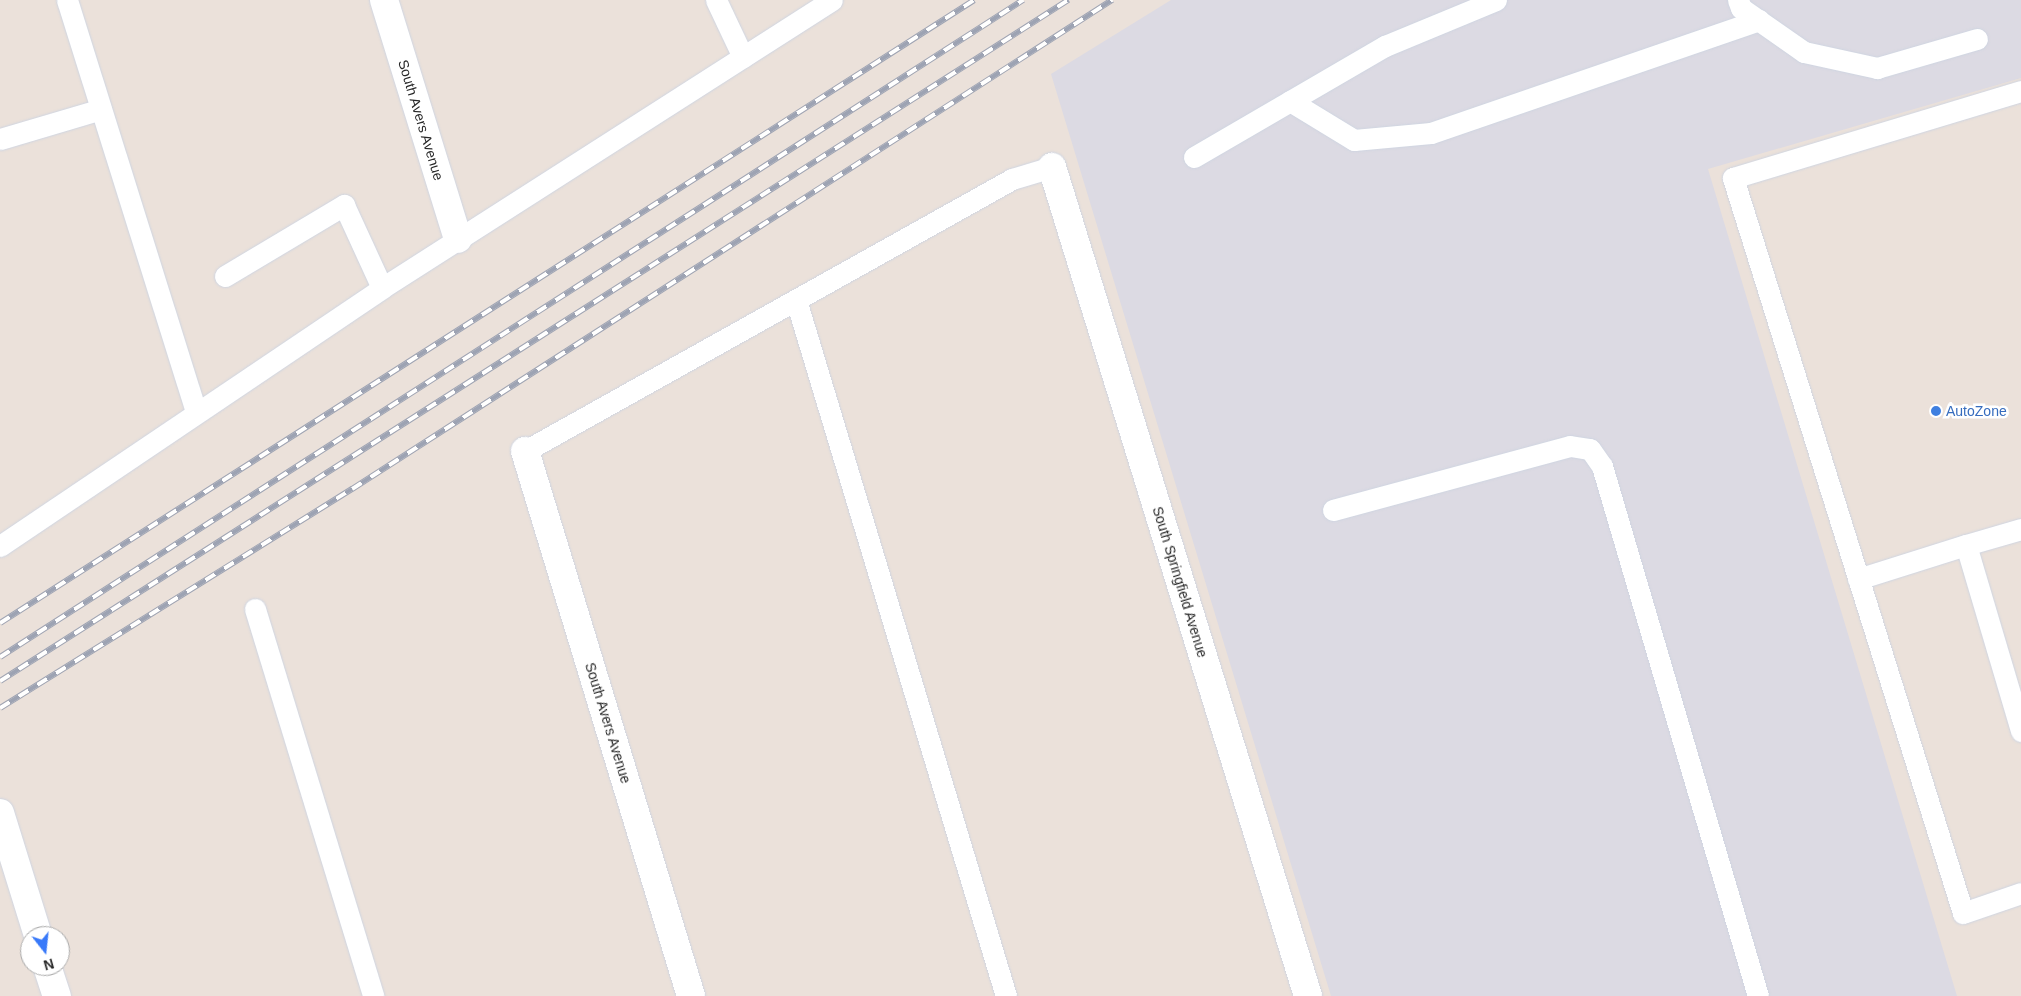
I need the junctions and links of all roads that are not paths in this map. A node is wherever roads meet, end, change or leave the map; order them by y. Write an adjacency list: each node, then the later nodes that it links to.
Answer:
1 (67, 0): 12 (lane)
2 (384, 0): 16 (street, South Avers Avenue)
3 (716, 0): 9 (lane)
4 (832, 0): 9 (lane)
5 (1496, 0): 11 (lane)
6 (1738, 0): 7 (lane)
7 (1759, 20): 8 (lane); 11 (lane)
8 (1977, 39)
9 (743, 57): 16 (lane)
10 (2021, 91): 26 (lane)
11 (1290, 101): 14 (lane)
12 (101, 109): 13 (lane); 20 (lane)
13 (0, 139)
14 (1194, 157)
15 (1052, 167): 19 (lane); 37 (street, South Springfield Avenue)
16 (458, 239): 18 (lane)
17 (225, 276): 18 (lane)
18 (382, 288): 20 (lane)
19 (796, 300): 21 (lane); 36 (lane)
20 (196, 411): 25 (lane)
21 (524, 451): 35 (street, South Avers Avenue)
22 (1333, 510): 38 (lane)
23 (2021, 529): 24 (lane)
24 (1966, 545): 26 (lane); 28 (lane)
25 (0, 546)
26 (1858, 579): 30 (lane)
27 (255, 609): 34 (lane)
28 (2021, 731)
29 (0, 813): 31 (street)
30 (2021, 893)
31 (35, 926)
32 (51, 976): 33 (street)
33 (57, 996)
34 (374, 996)
35 (691, 996)
36 (1006, 996)
37 (1308, 996)
38 (1758, 996)

